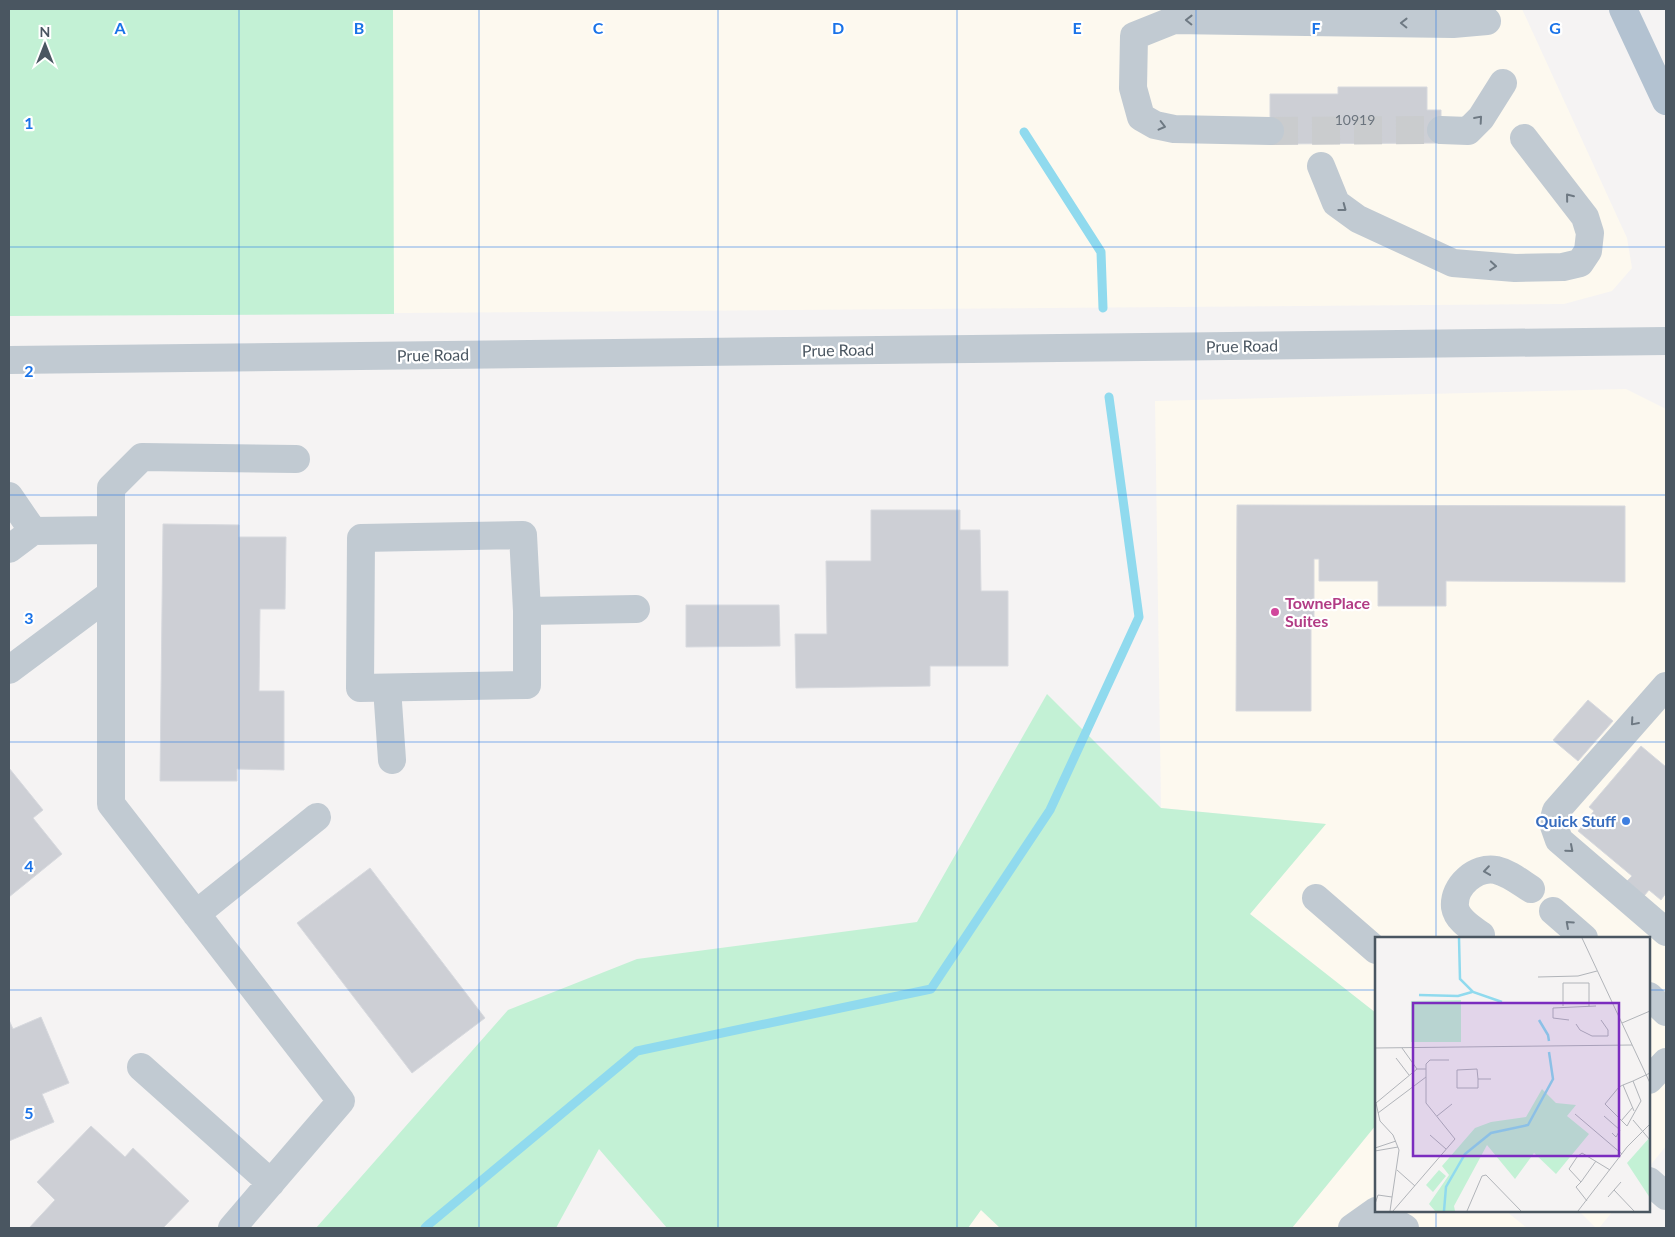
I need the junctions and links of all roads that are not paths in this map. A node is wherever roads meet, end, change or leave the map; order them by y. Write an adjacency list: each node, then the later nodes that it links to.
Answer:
1 (1623, 9): 6 (main road)
2 (1220, 15): 3 (street, one-way to 2); 8 (street, one-way to 8)
3 (1431, 16): 4 (street)
4 (1487, 22)
5 (1503, 83): 7 (street, one-way to 5)
6 (1666, 101)
7 (1441, 130)
8 (1270, 131)
9 (1524, 138): 10 (street, one-way to 9)
10 (1321, 166)
11 (1666, 341): 12 (street, Prue Road)
12 (9, 360)
13 (296, 459): 16 (street)
14 (9, 496): 15 (street)
15 (33, 530): 16 (street); 17 (street)
16 (111, 530): 18 (street)
17 (9, 550)
18 (111, 594): 21 (street); 29 (street)
19 (636, 609): 20 (street)
20 (526, 611): 23 (street); 23 (street)
21 (9, 670)
22 (1666, 686): 30 (street, one-way to 30)
23 (387, 688): 24 (street)
24 (392, 760)
25 (317, 817): 29 (street)
26 (1530, 889): 31 (street, one-way to 31)
27 (1316, 898): 33 (street)
28 (1554, 911): 32 (street, one-way to 28)
29 (196, 914): 40 (street)
30 (1666, 932)
31 (1481, 935)
32 (1583, 937)
33 (1375, 949)
34 (1650, 997): 35 (street)
35 (1666, 1012)
36 (1666, 1062): 38 (street)
37 (140, 1067): 40 (street)
38 (1650, 1079)
39 (1650, 1183): 41 (street)
40 (271, 1184): 44 (street)
41 (1666, 1196)
42 (1375, 1212): 45 (street)
43 (1378, 1212): 46 (street)
44 (232, 1228)
45 (1352, 1228)
46 (1406, 1228)

